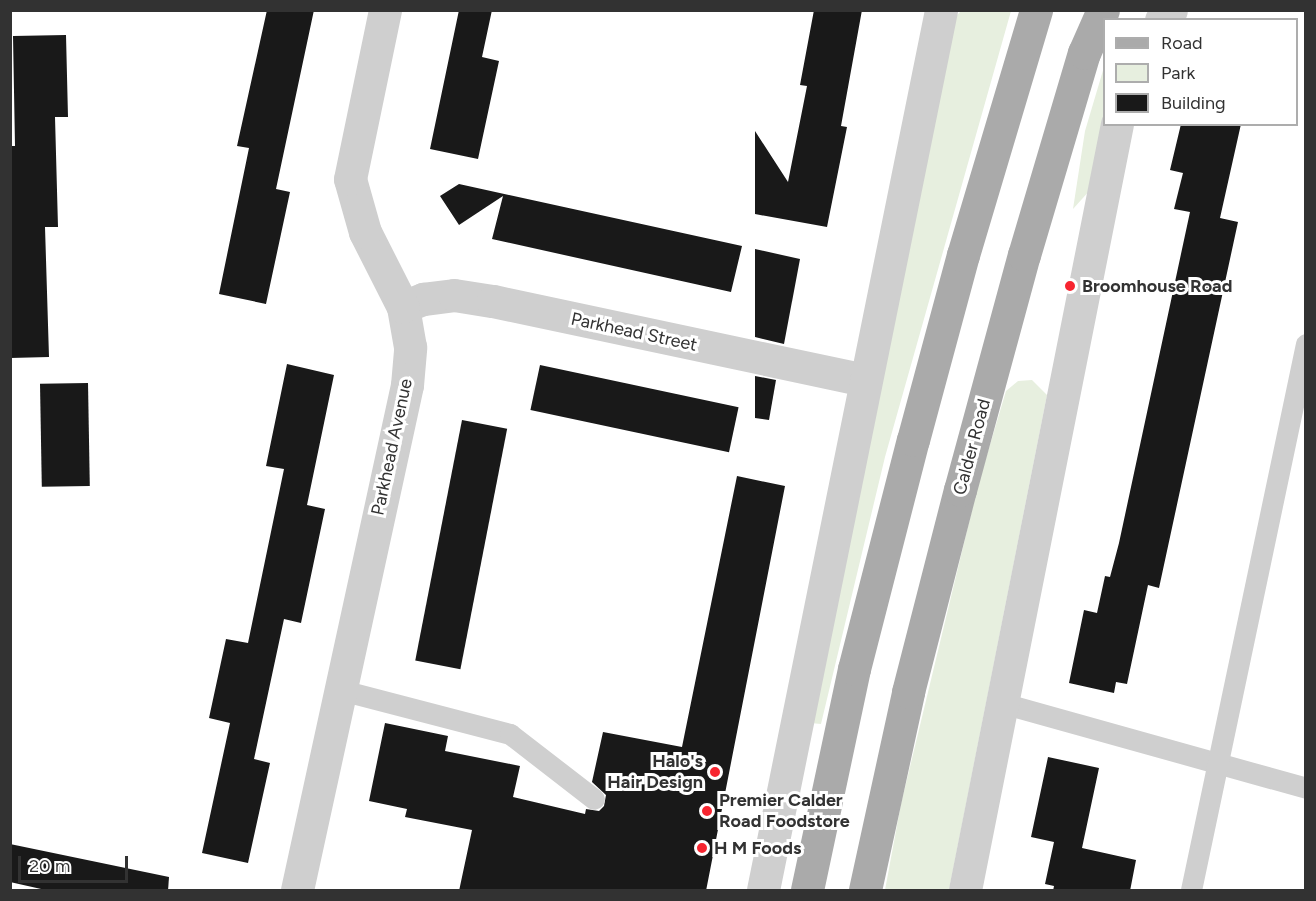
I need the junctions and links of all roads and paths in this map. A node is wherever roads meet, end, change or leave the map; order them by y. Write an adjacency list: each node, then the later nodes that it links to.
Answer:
1 (385, 10): 6 (street, Parkhead Avenue)
2 (941, 10): 8 (street)
3 (1036, 10): 16 (main road)
4 (1103, 10): 17 (main road, Calder Road)
5 (1117, 126): 10 (street)
6 (404, 307): 8 (street, Parkhead Street); 9 (street, Parkhead Avenue)
7 (1305, 344): 11 (lane)
8 (865, 380): 15 (street)
9 (340, 690): 13 (lane); 14 (street, Parkhead Avenue)
10 (1002, 704): 11 (lane); 18 (street)
11 (1216, 764): 12 (lane); 19 (lane)
12 (1305, 788)
13 (594, 799)
14 (297, 891)
15 (763, 891)
16 (807, 891)
17 (865, 891)
18 (966, 891)
19 (1191, 891)

